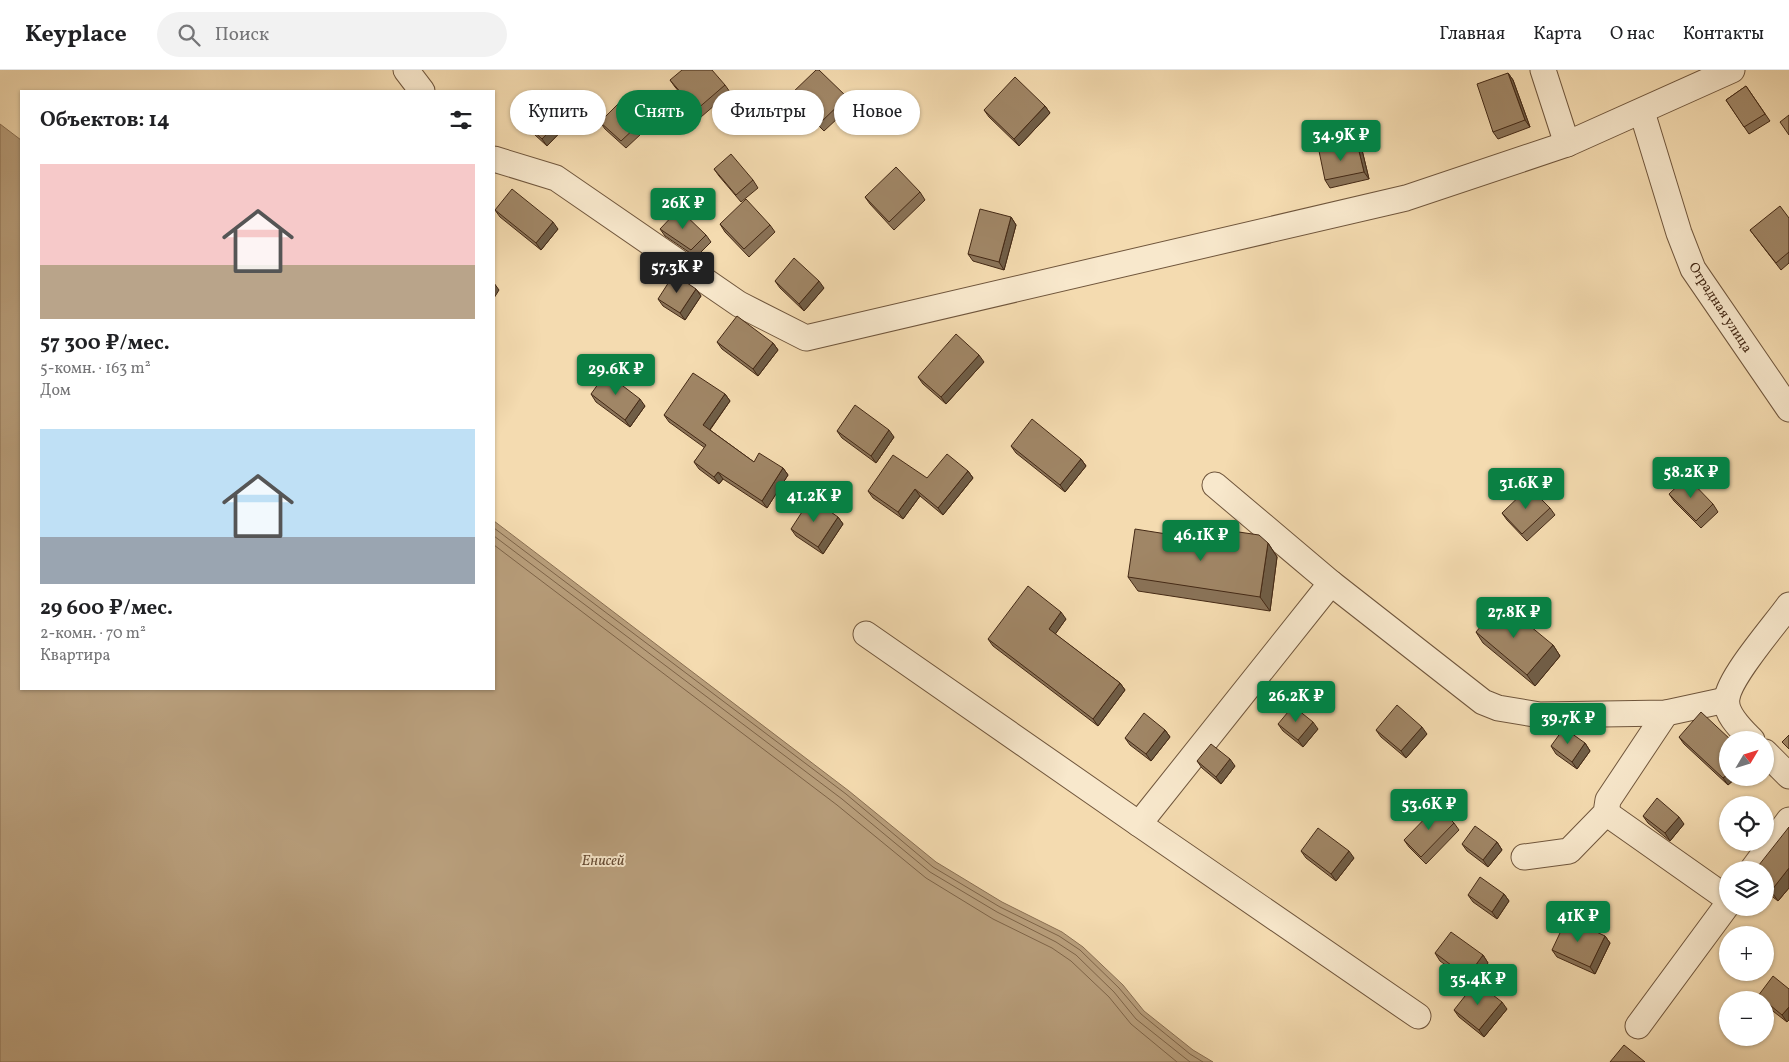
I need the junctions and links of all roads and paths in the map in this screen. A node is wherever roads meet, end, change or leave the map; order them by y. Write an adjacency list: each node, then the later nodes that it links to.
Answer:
1 (406, 70): 4 (street)
2 (1543, 70): 6 (street)
3 (1732, 70): 5 (street)
4 (421, 90)
5 (1642, 112): 6 (street); 8 (street, Отрадная улица)
6 (1567, 144): 7 (street)
7 (495, 159)
8 (1789, 410)
9 (1215, 485): 10 (street)
10 (1331, 582): 14 (street); 20 (street)
11 (1789, 606): 13 (street)
12 (866, 634): 20 (street)
13 (1726, 700): 14 (street); 15 (street)
14 (1666, 713): 18 (street)
15 (1744, 731)
16 (1774, 761): 17 (street)
17 (1789, 776)
18 (1606, 813): 21 (street); 23 (street)
19 (1789, 820): 22 (street)
20 (1139, 824): 25 (street)
21 (1524, 857)
22 (1759, 861)
23 (1719, 894)
24 (1719, 916): 26 (street)
25 (1418, 1016)
26 (1638, 1026)

